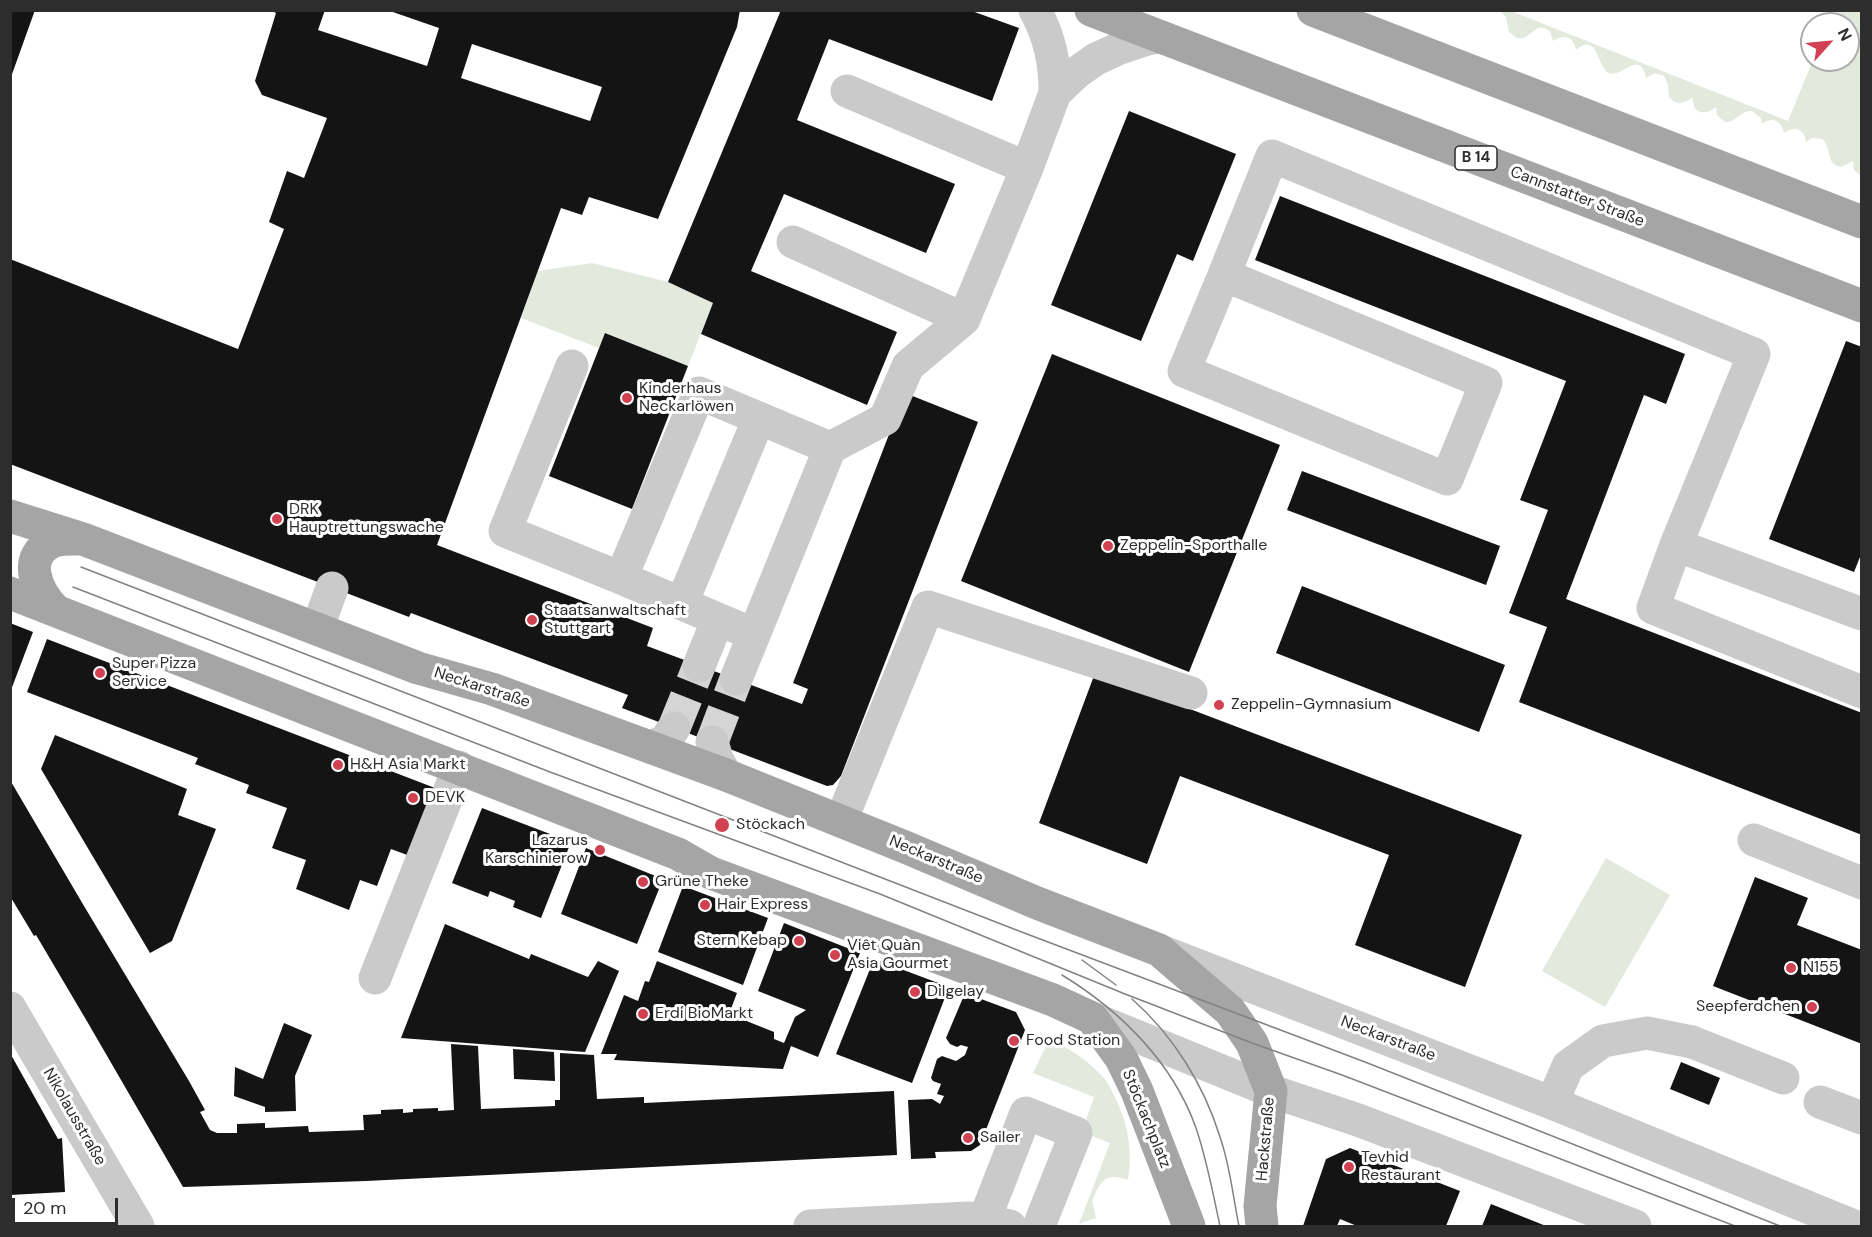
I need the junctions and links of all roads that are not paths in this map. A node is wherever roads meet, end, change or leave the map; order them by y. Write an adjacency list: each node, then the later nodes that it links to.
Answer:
1 (1035, 10): 6 (street)
2 (1091, 10): 4 (main road, Cannstatter Straße / B 14)
3 (1313, 10): 8 (main road)
4 (1161, 37): 6 (street); 11 (main road, Cannstatter Straße / B 14)
5 (847, 91): 7 (street)
6 (1056, 93): 7 (street)
7 (1027, 168): 12 (street)
8 (1862, 222)
9 (793, 242): 12 (street)
10 (1224, 275): 10 (street); 18 (street)
11 (1862, 306)
12 (964, 319): 15 (street)
13 (572, 366): 19 (street)
14 (759, 418): 15 (street); 19 (street); 22 (street)
15 (830, 448): 27 (street)
16 (10, 516): 17 (main road, Neckarstraße)
17 (83, 539): 23 (main road); 26 (main road, Neckarstraße)
18 (1676, 545): 24 (street); 30 (street)
19 (621, 578): 22 (street)
20 (332, 588): 26 (street)
21 (10, 593): 23 (main road)
22 (682, 603): 25 (street)
23 (55, 610): 33 (main road)
24 (1862, 614)
25 (718, 619): 27 (street); 28 (street)
26 (316, 629): 34 (main road, Neckarstraße)
27 (753, 634): 29 (street)
28 (699, 666)
29 (736, 679)
30 (1862, 692)
31 (1191, 693): 35 (street)
32 (712, 742): 34 (street)
33 (459, 767): 39 (street); 41 (main road)
34 (726, 775): 35 (main road, Neckarstraße)
35 (841, 821): 38 (main road, Neckarstraße)
36 (1755, 840): 37 (street)
37 (1862, 883)
38 (1159, 950): 43 (main road, Hackstraße); 45 (street, Neckarstraße)
39 (375, 978)
40 (10, 1008): 51 (street, Nikolausstraße)
41 (1092, 1018): 43 (street); 49 (main road, Stöckachplatz)
42 (1783, 1078): 45 (street)
43 (1271, 1091): 53 (main road, Hackstraße); 54 (street)
44 (1820, 1102): 46 (street)
45 (1552, 1103): 55 (street, Neckarstraße)
46 (1862, 1118)
47 (1042, 1219): 50 (street)
48 (935, 1223): 50 (street); 52 (street)
49 (1185, 1223)
50 (997, 1224)
51 (138, 1227)
52 (810, 1227)
53 (1262, 1227)
54 (1635, 1227)
55 (1854, 1227)

